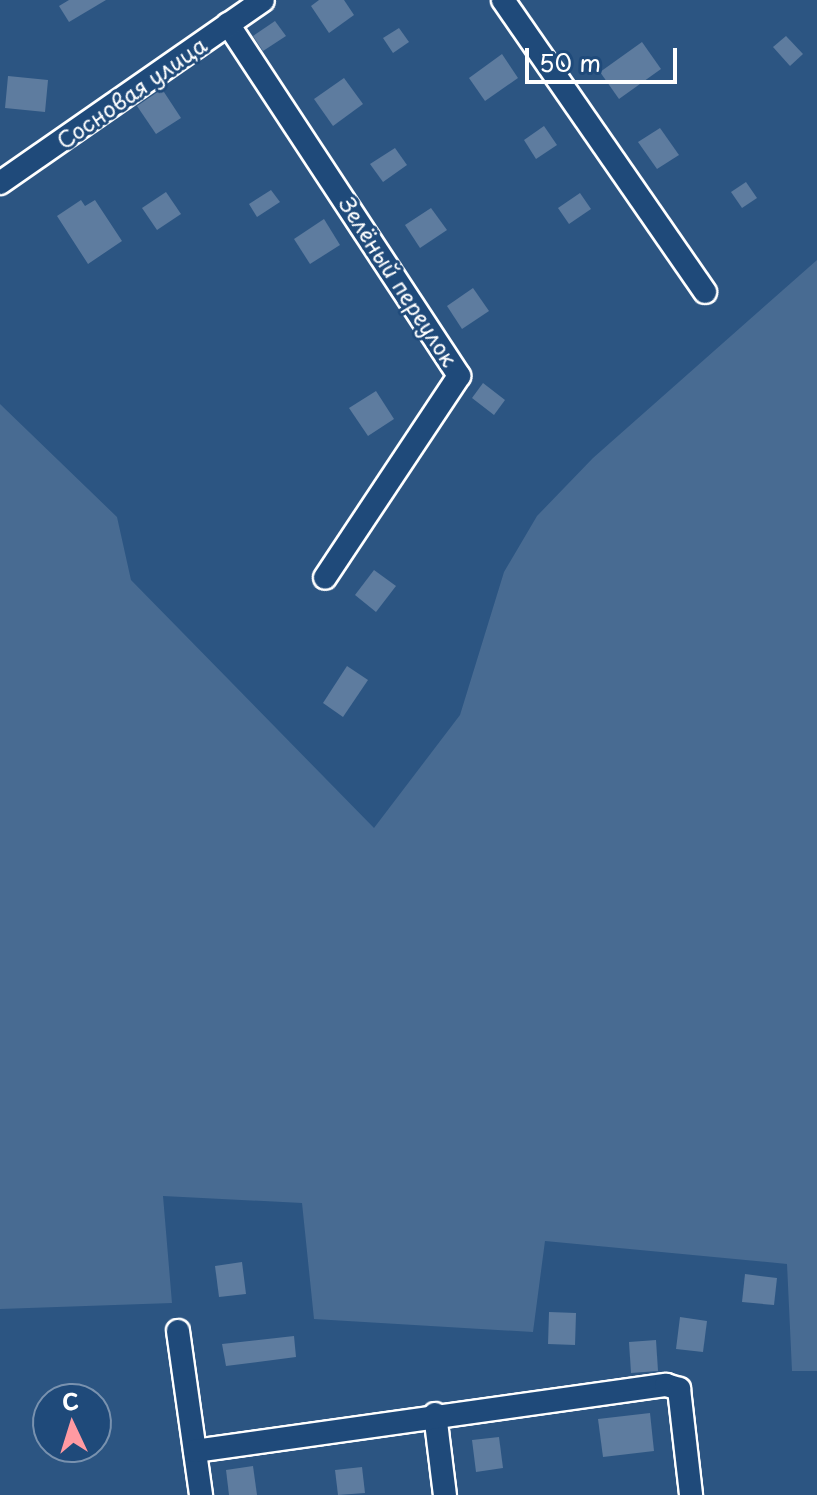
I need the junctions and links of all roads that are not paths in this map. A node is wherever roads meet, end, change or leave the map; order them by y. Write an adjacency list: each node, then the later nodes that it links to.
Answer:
1 (263, 0): 3 (street, Сосновая улица)
2 (503, 0): 5 (street)
3 (228, 24): 4 (street, Сосновая улица); 6 (street, Зелёный переулок)
4 (0, 183)
5 (705, 292)
6 (325, 578)
7 (178, 1331): 9 (street)
8 (435, 1414): 9 (street); 11 (street); 12 (street)
9 (195, 1451): 10 (street)
10 (201, 1495)
11 (445, 1495)
12 (691, 1495)

